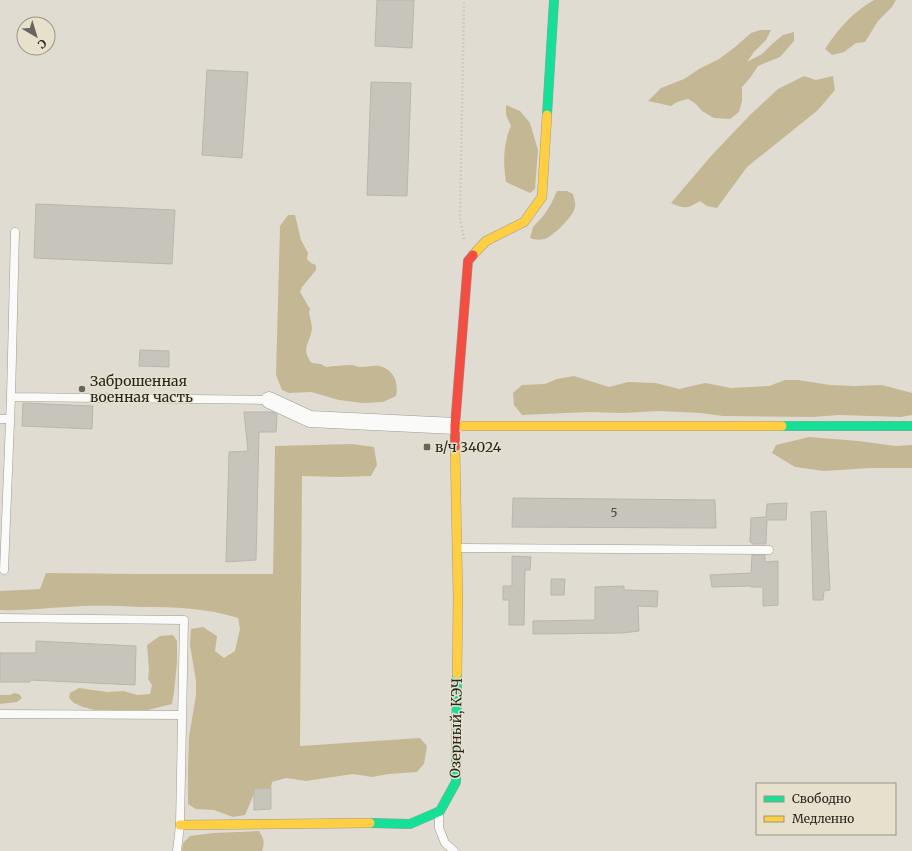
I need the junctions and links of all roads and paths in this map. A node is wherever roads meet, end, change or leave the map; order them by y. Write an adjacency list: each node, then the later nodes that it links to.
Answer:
1 (464, 0): 4 (path)
2 (554, 0): 4 (street)
3 (15, 232): 5 (lane)
4 (468, 262): 9 (street, Озерный, КЭЧ)
5 (11, 397): 6 (lane); 8 (lane)
6 (270, 400): 9 (street)
7 (0, 419): 8 (lane)
8 (10, 419): 13 (lane)
9 (455, 426): 10 (street); 11 (street, Озерный, КЭЧ)
10 (912, 426)
11 (457, 548): 12 (lane); 17 (street, Озерный, КЭЧ)
12 (769, 550)
13 (4, 570)
14 (0, 618): 16 (lane)
15 (0, 714): 16 (lane)
16 (182, 715): 18 (lane)
17 (440, 811): 18 (street); 20 (lane)
18 (180, 824): 19 (lane)
19 (177, 851)
20 (454, 851)

